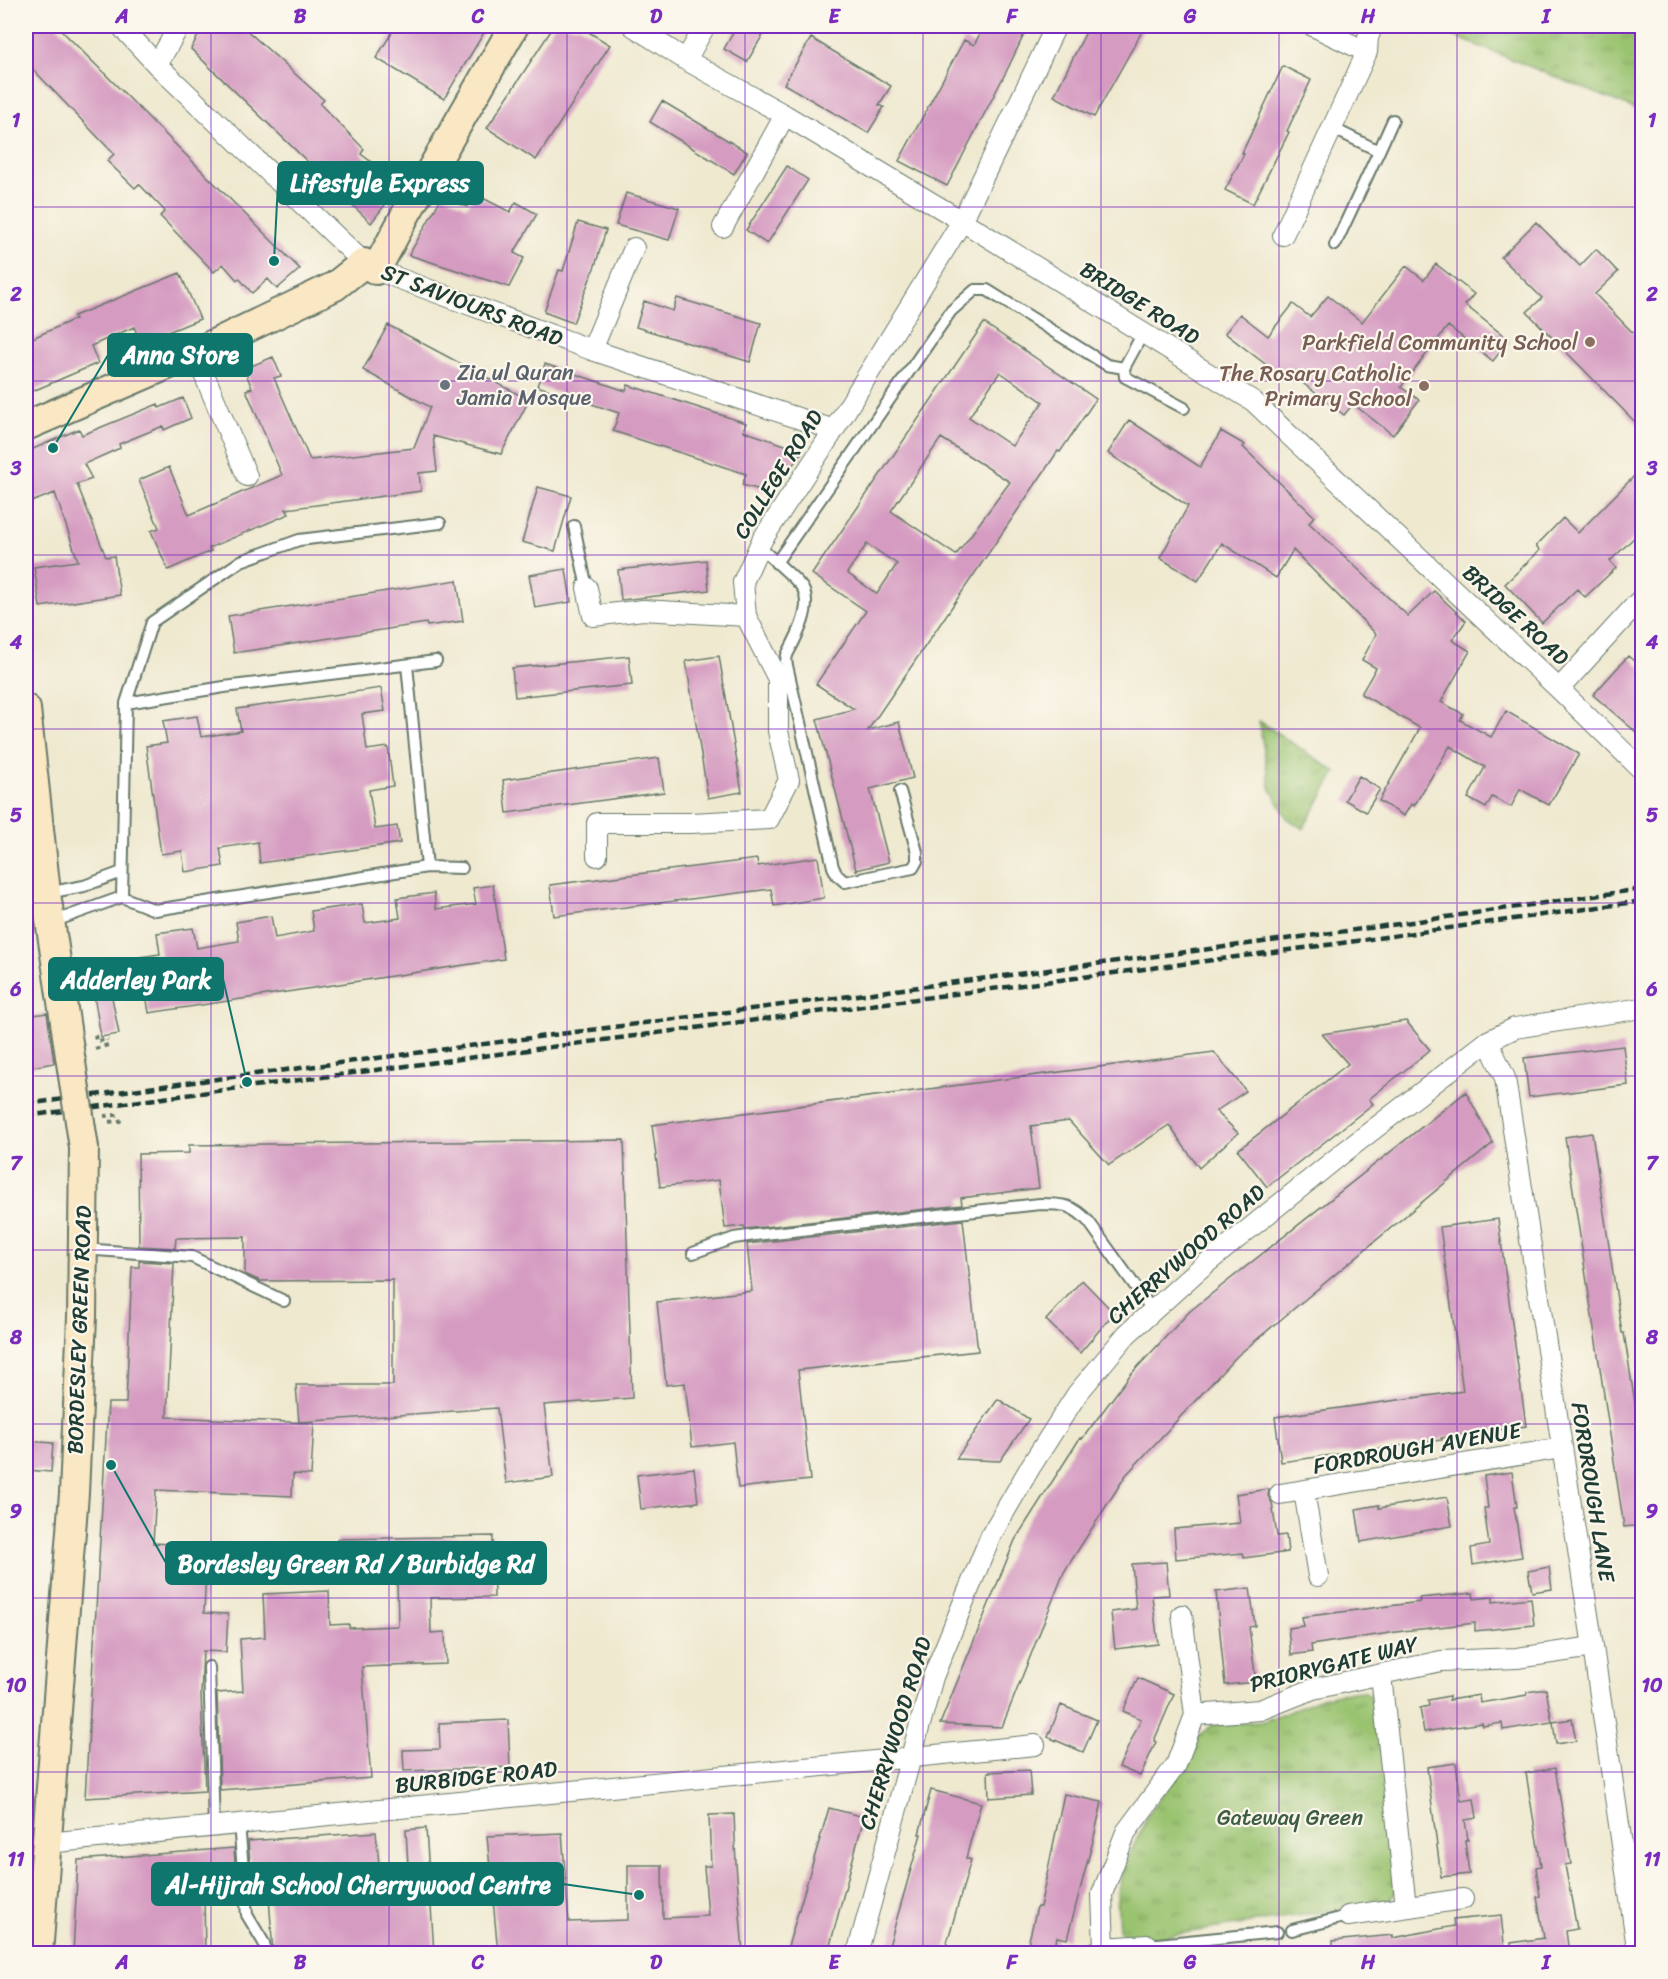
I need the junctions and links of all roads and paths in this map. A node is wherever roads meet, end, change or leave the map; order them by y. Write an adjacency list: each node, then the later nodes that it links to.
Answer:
1 (121, 26): 11 (street, ST SAVIOURS ROAD)
2 (179, 26): 11 (street)
3 (514, 26): 21 (main road)
4 (633, 26): 10 (street, BRIDGE ROAD)
5 (705, 26): 10 (street)
6 (1056, 26): 16 (street, COLLEGE ROAD)
7 (1313, 26): 9 (street)
8 (1373, 26): 9 (street)
9 (1367, 52): 14 (street)
10 (686, 60): 12 (street, BRIDGE ROAD)
11 (158, 65): 21 (street, ST SAVIOURS ROAD)
12 (785, 115): 16 (street, BRIDGE ROAD); 17 (street)
13 (1393, 120): 15 (lane)
14 (1332, 128): 15 (lane); 18 (street)
15 (1379, 151): 19 (lane)
16 (962, 220): 22 (street, BRIDGE ROAD); 28 (street, COLLEGE ROAD)
17 (723, 227)
18 (1283, 235)
19 (1335, 245)
20 (634, 248): 23 (street)
21 (370, 266): 23 (street, ST SAVIOURS ROAD); 24 (main road)
22 (1143, 333): 25 (lane); 39 (street, BRIDGE ROAD)
23 (592, 350): 28 (street, ST SAVIOURS ROAD)
24 (195, 353): 27 (main road); 29 (street)
25 (1124, 368): 26 (lane); 33 (lane)
26 (1184, 408)
27 (26, 426)
28 (834, 430): 32 (street, COLLEGE ROAD)
29 (247, 476)
30 (440, 524): 40 (lane)
31 (574, 526): 34 (lane)
32 (759, 547): 33 (lane); 36 (street, COLLEGE ROAD)
33 (776, 563): 43 (lane)
34 (587, 588): 36 (street)
35 (1642, 598): 39 (street)
36 (746, 616): 44 (street, COLLEGE ROAD)
37 (436, 661): 38 (lane)
38 (407, 665): 40 (lane); 45 (lane)
39 (1559, 689): 42 (street, BRIDGE ROAD)
40 (126, 703): 47 (lane)
41 (26, 710): 48 (main road, BORDESLEY GREEN ROAD)
42 (1642, 770)
43 (900, 791)
44 (597, 856)
45 (427, 867): 46 (lane); 49 (lane)
46 (462, 868)
47 (122, 872): 48 (lane); 49 (lane)
48 (46, 893): 50 (main road, BORDESLEY GREEN ROAD)
49 (122, 897): 50 (lane)
50 (51, 922): 54 (main road, BORDESLEY GREEN ROAD)
51 (1642, 1008): 53 (street, CHERRYWOOD ROAD)
52 (107, 1040): 54 (path)
53 (1488, 1041): 58 (street, CHERRYWOOD ROAD); 59 (street, FORDROUGH LANE)
54 (83, 1057): 55 (main road, BORDESLEY GREEN ROAD, bridge)
55 (83, 1249): 57 (lane); 72 (main road, BORDESLEY GREEN ROAD)
56 (693, 1252): 58 (lane)
57 (284, 1301)
58 (1153, 1311): 69 (street, CHERRYWOOD ROAD)
59 (1562, 1448): 60 (street, FORDROUGH AVENUE); 64 (street, FORDROUGH LANE)
60 (1304, 1491): 61 (street, FORDROUGH AVENUE); 62 (street)
61 (1280, 1494)
62 (1318, 1576)
63 (1182, 1615): 67 (street)
64 (1593, 1647): 66 (street, PRIORYGATE WAY); 83 (street, FORDROUGH LANE)
65 (209, 1667): 71 (lane)
66 (1381, 1676): 67 (street, PRIORYGATE WAY); 74 (street)
67 (1195, 1715): 80 (street)
68 (1035, 1745): 69 (street, BURBIDGE ROAD)
69 (910, 1758): 70 (street, BURBIDGE ROAD); 82 (street, CHERRYWOOD ROAD)
70 (239, 1824): 71 (street, BURBIDGE ROAD); 81 (lane)
71 (214, 1827): 72 (street, BURBIDGE ROAD)
72 (47, 1843): 78 (main road, BORDESLEY GREEN ROAD)
73 (1463, 1899): 74 (street)
74 (1406, 1907): 75 (street)
75 (1347, 1916): 76 (lane)
76 (1292, 1930)
77 (1277, 1932): 79 (lane)
78 (34, 1940)
79 (1148, 1945): 80 (street)
80 (1097, 1951)
81 (266, 1953)
82 (857, 1953)
83 (1638, 1953)

